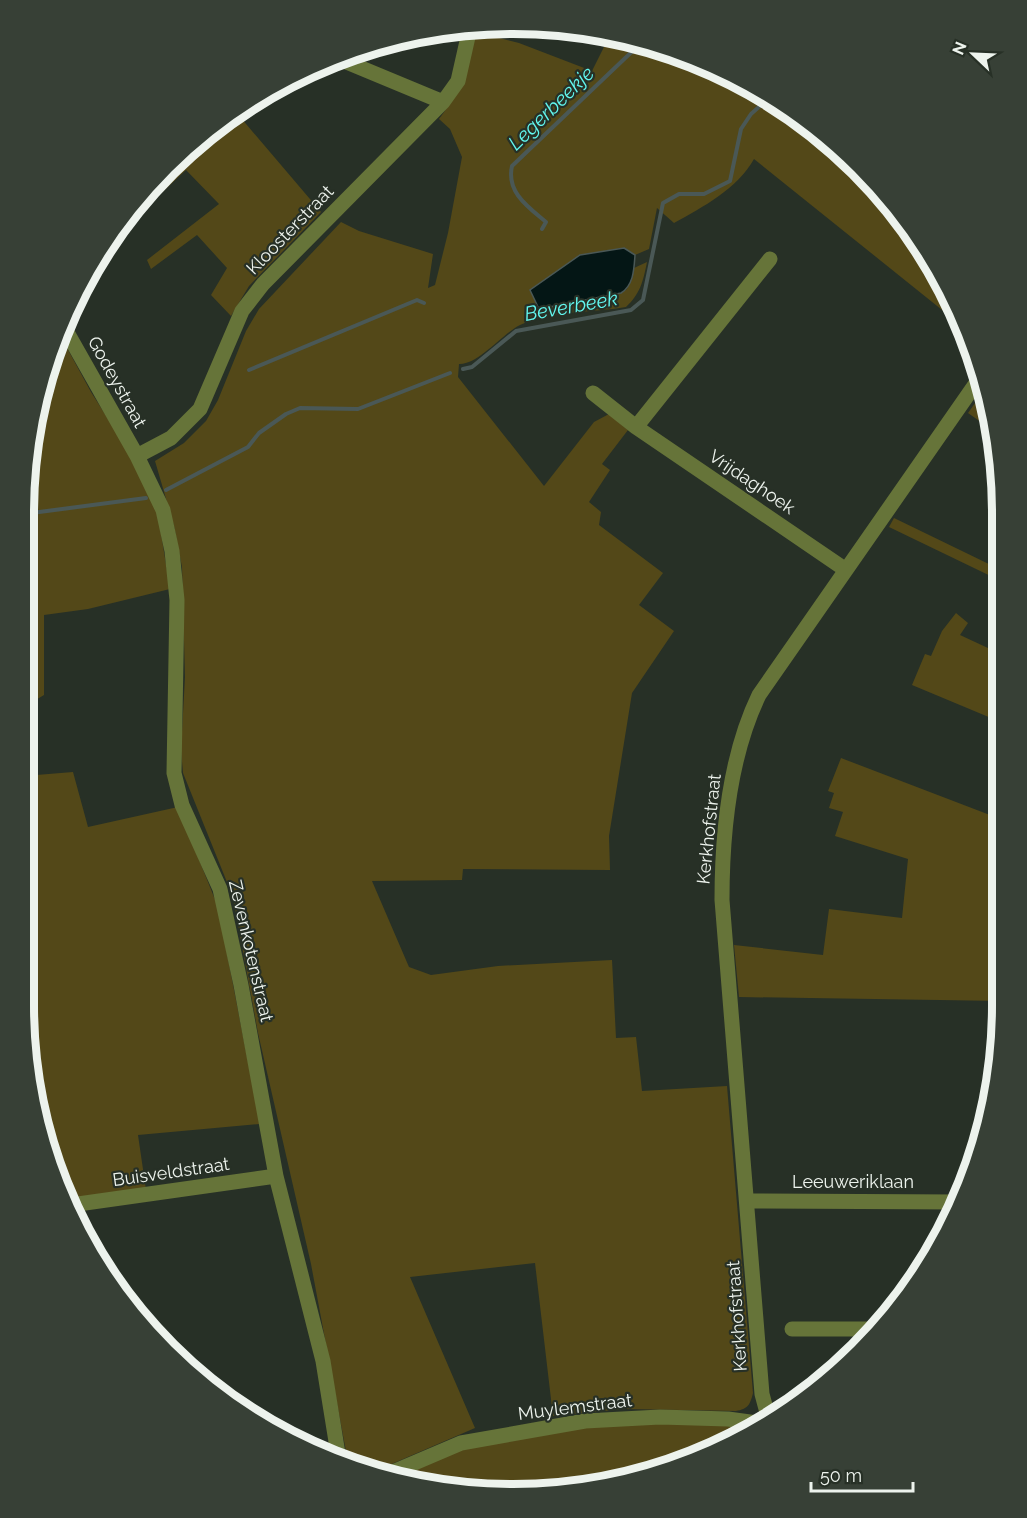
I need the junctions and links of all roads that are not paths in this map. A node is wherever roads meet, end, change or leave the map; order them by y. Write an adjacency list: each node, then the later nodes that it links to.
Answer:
1 (468, 37): 3 (street, Kloosterstraat)
2 (350, 64): 3 (street)
3 (443, 102): 9 (street, Kloosterstraat)
4 (770, 259): 8 (street)
5 (69, 336): 9 (street, Godeystraat)
6 (975, 385): 10 (street, Kerkhofstraat)
7 (593, 393): 8 (street, Vrijdaghoek)
8 (636, 427): 10 (street, Vrijdaghoek)
9 (137, 456): 11 (street, Zevenkotenstraat)
10 (846, 570): 12 (street, Kerkhofstraat)
11 (276, 1176): 14 (street, Buisveldstraat); 19 (street, Zevenkotenstraat)
12 (747, 1201): 13 (street, Leeuweriklaan); 17 (street, Kerkhofstraat)
13 (950, 1202)
14 (78, 1204)
15 (792, 1329): 16 (street)
16 (865, 1329)
17 (767, 1411)
18 (747, 1422): 20 (street, Muylemstraat)
19 (337, 1450)
20 (400, 1469)

